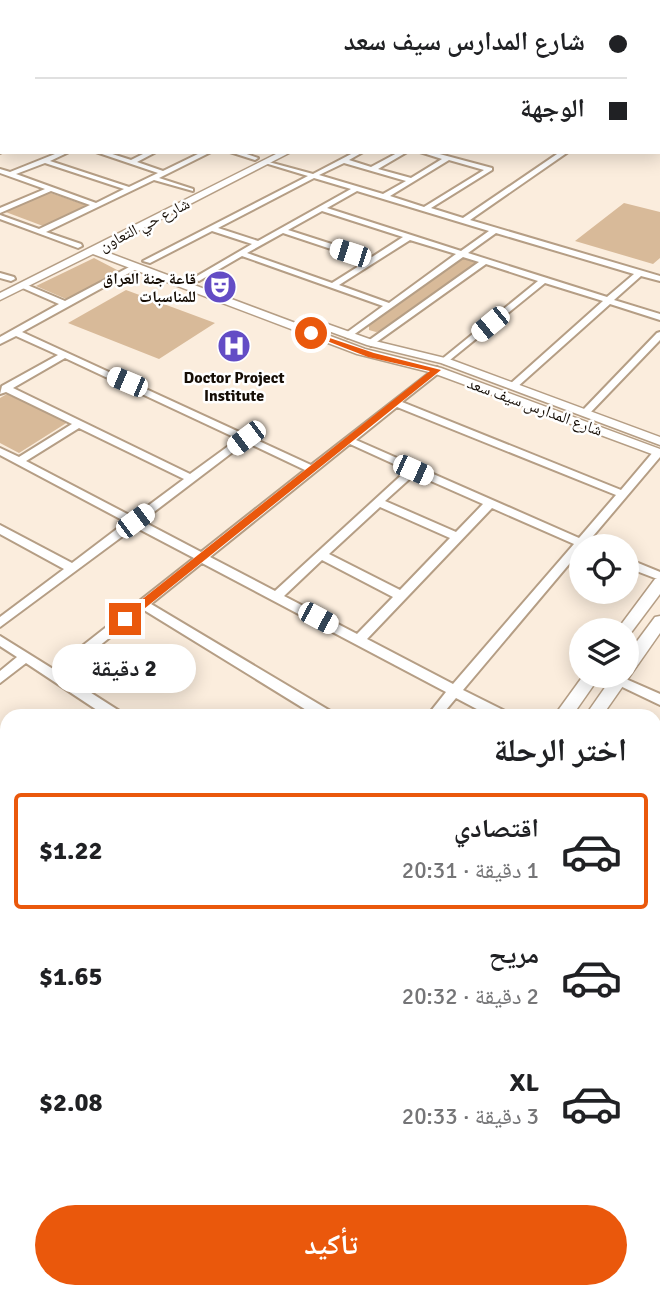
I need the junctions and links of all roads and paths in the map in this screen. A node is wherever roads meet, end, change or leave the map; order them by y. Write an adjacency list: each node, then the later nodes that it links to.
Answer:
1 (61, 154): 13 (street)
2 (105, 154): 15 (street)
3 (149, 154): 15 (street)
4 (204, 154): 18 (street)
5 (239, 154): 12 (street)
6 (356, 154): 14 (street)
7 (400, 154): 16 (street)
8 (431, 154): 11 (street)
9 (562, 154): 33 (street)
10 (267, 157): 12 (main road, شارع حي التعاون); 20 (street); 41 (main road, شارع حي التعاون)
11 (447, 158): 22 (street); 30 (street)
12 (255, 159): 26 (main road, شارع حي التعاون)
13 (45, 161): 19 (street); 23 (street)
14 (344, 161): 16 (street); 20 (street)
15 (130, 163): 18 (street)
16 (372, 169): 22 (street)
17 (0, 172): 19 (street)
18 (163, 173): 21 (street)
19 (9, 175): 25 (street)
20 (314, 176): 24 (street); 34 (street)
21 (153, 178): 23 (street); 26 (street)
22 (411, 180): 27 (street)
23 (130, 189): 28 (street)
24 (356, 189): 27 (street); 29 (street)
25 (49, 190): 28 (street); 31 (street)
26 (191, 190): 40 (main road, شارع حي التعاون)
27 (384, 197): 30 (street)
28 (96, 205): 37 (street)
29 (322, 209): 36 (street); 38 (street)
30 (425, 209): 33 (street)
31 (0, 211)
32 (3, 220): 37 (street)
33 (464, 221): 35 (street)
34 (212, 228): 39 (street); 48 (street)
35 (495, 230): 43 (street); 51 (street)
36 (283, 231): 39 (street); 45 (street)
37 (39, 232): 40 (street)
38 (409, 237): 43 (street); 45 (street)
39 (258, 244): 42 (street)
40 (78, 246): 44 (main road, شارع حي التعاون)
41 (97, 248): 47 (main road, شارع حي التعاون); 48 (main road, شارع المدارس سيف سعد)
42 (242, 254): 54 (street); 59 (street)
43 (462, 254): 46 (street); 64 (street)
44 (55, 258): 47 (main road); 49 (main road, شارع حي التعاون)
45 (372, 260): 59 (street)
46 (485, 261): 56 (street); 70 (street)
47 (66, 263): 50 (main road, شارع حي التعاون)
48 (142, 264): 54 (main road, شارع المدارس سيف سعد); 60 (main road, شارع المدارس سيف سعد); 63 (street)
49 (37, 266): 50 (main road); 53 (main road, شارع حي التعاون)
50 (51, 271): 58 (main road, شارع حي التعاون)
51 (639, 273): 55 (street); 62 (street)
52 (0, 275): 53 (street)
53 (11, 279): 57 (main road, شارع حي التعاون)
54 (196, 279): 60 (main road, شارع المدارس سيف سعد)
55 (660, 279)
56 (544, 280): 62 (street); 72 (street)
57 (0, 285)
58 (22, 286): 61 (main road, شارع حي التعاون); 63 (street)
59 (333, 286): 64 (street)
60 (227, 294): 67 (main road, شارع المدارس سيف سعد); 72 (main road, شارع المدارس سيف سعد)
61 (0, 297)
62 (608, 301): 65 (street); 73 (street)
63 (65, 304): 66 (street)
64 (390, 306): 67 (street)
65 (660, 317)
66 (15, 332): 69 (street); 71 (street)
67 (349, 335): 70 (main road, شارع المدارس سيف سعد)
68 (660, 335): 76 (street)
69 (0, 341)
70 (371, 342): 72 (main road, شارع المدارس سيف سعد)
71 (64, 355): 74 (street); 79 (street)
72 (441, 365): 73 (main road, شارع المدارس سيف سعد); 75 (street); 78 (main road, شارع المدارس سيف سعد)
73 (513, 386): 76 (main road, شارع المدارس سيف سعد)
74 (2, 390): 77 (street)
75 (396, 403): 80 (street); 87 (street)
76 (585, 413): 78 (main road, شارع المدارس سيف سعد)
77 (79, 424): 83 (street); 86 (street)
78 (620, 432): 81 (main road, شارع المدارس سيف سعد)
79 (246, 438): 84 (street); 86 (street)
80 (348, 440): 84 (street); 85 (street)
81 (659, 449): 87 (street)
82 (0, 451): 83 (street)
83 (19, 461): 90 (street)
84 (312, 469): 96 (street)
85 (413, 470): 88 (street); 89 (street)
86 (192, 479): 90 (street)
87 (622, 494): 92 (street)
88 (379, 502): 93 (street); 95 (street)
89 (490, 503): 93 (street); 94 (street)
90 (135, 521): 96 (street); 99 (street)
91 (0, 529): 99 (street)
92 (592, 534)
93 (457, 537): 103 (street)
94 (569, 538)
95 (321, 555): 102 (street); 103 (street)
96 (203, 557): 102 (street); 104 (street)
97 (569, 562): 118 (street)
98 (639, 567): 100 (street)
99 (72, 568): 107 (street)
100 (660, 576)
101 (660, 583): 105 (main road)
102 (277, 596): 109 (street)
103 (401, 596): 109 (street)
104 (143, 604): 112 (street); 122 (street)
105 (634, 618)
106 (660, 621): 110 (main road)
107 (0, 623)
108 (0, 640): 111 (street)
109 (359, 640): 118 (street)
110 (639, 651)
111 (26, 657): 112 (street); 113 (street)
112 (54, 675): 121 (street)
113 (0, 678)
114 (639, 686): 120 (street)
115 (583, 688): 125 (main road)
116 (591, 688): 119 (main road)
117 (613, 688): 119 (main road)
118 (454, 691): 123 (street); 124 (street)
119 (607, 696): 127 (main road)
120 (660, 700)
121 (105, 709)
122 (316, 709)
123 (439, 709)
124 (489, 709)
125 (567, 709): 126 (main road)
126 (587, 709)
127 (598, 709)

